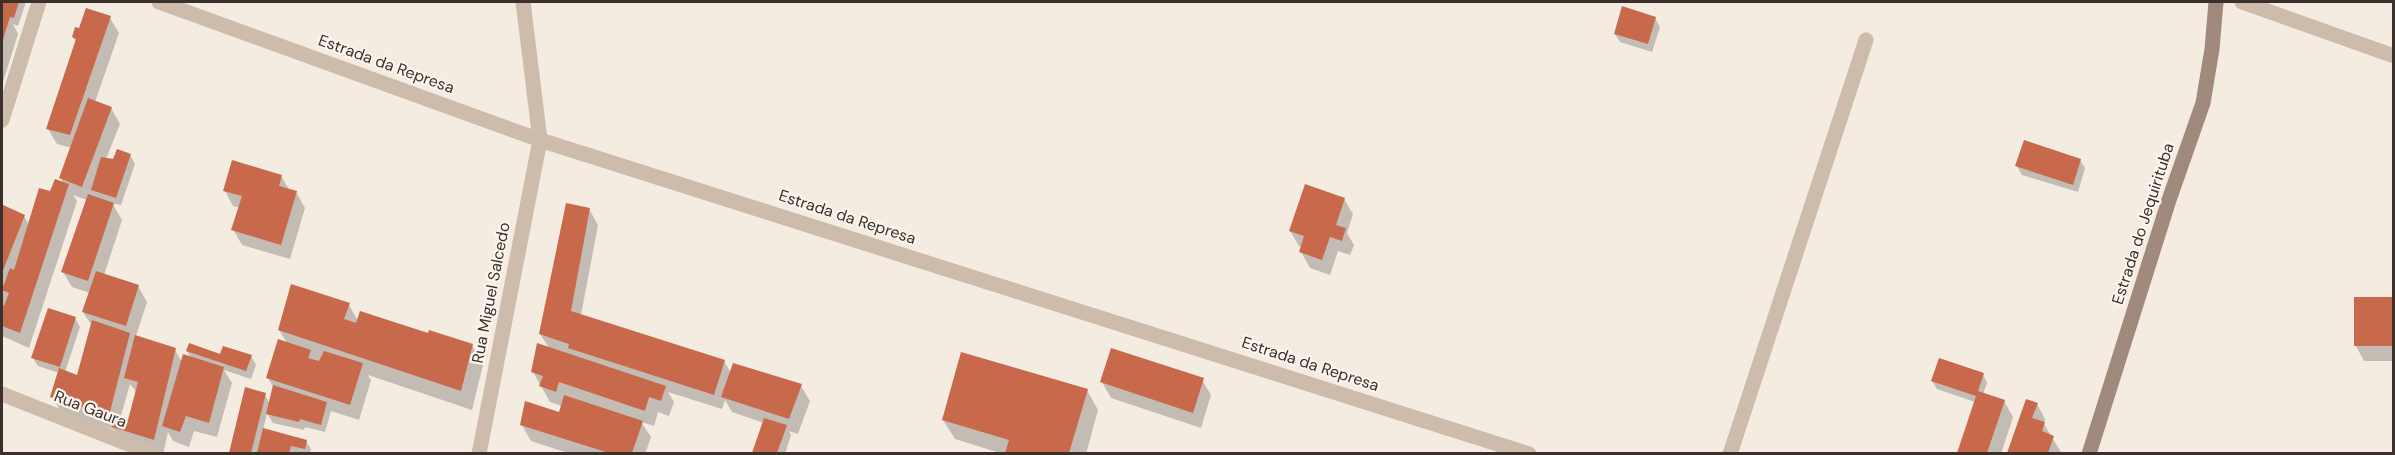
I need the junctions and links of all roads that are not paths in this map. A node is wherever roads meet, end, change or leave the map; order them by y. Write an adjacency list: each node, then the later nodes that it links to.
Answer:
1 (39, 2): 8 (street)
2 (159, 2): 9 (street, Estrada da Represa)
3 (523, 2): 9 (street)
4 (2216, 2): 15 (street, Estrada do Jequirituba)
5 (2242, 2): 7 (street)
6 (1866, 40): 14 (street)
7 (2394, 56)
8 (2, 120)
9 (540, 140): 12 (street, Rua Miguel Salcedo); 13 (street, Estrada da Represa)
10 (7, 397): 11 (street, Rua Gaura)
11 (153, 453)
12 (479, 453)
13 (1529, 453)
14 (1731, 453)
15 (2089, 453)

